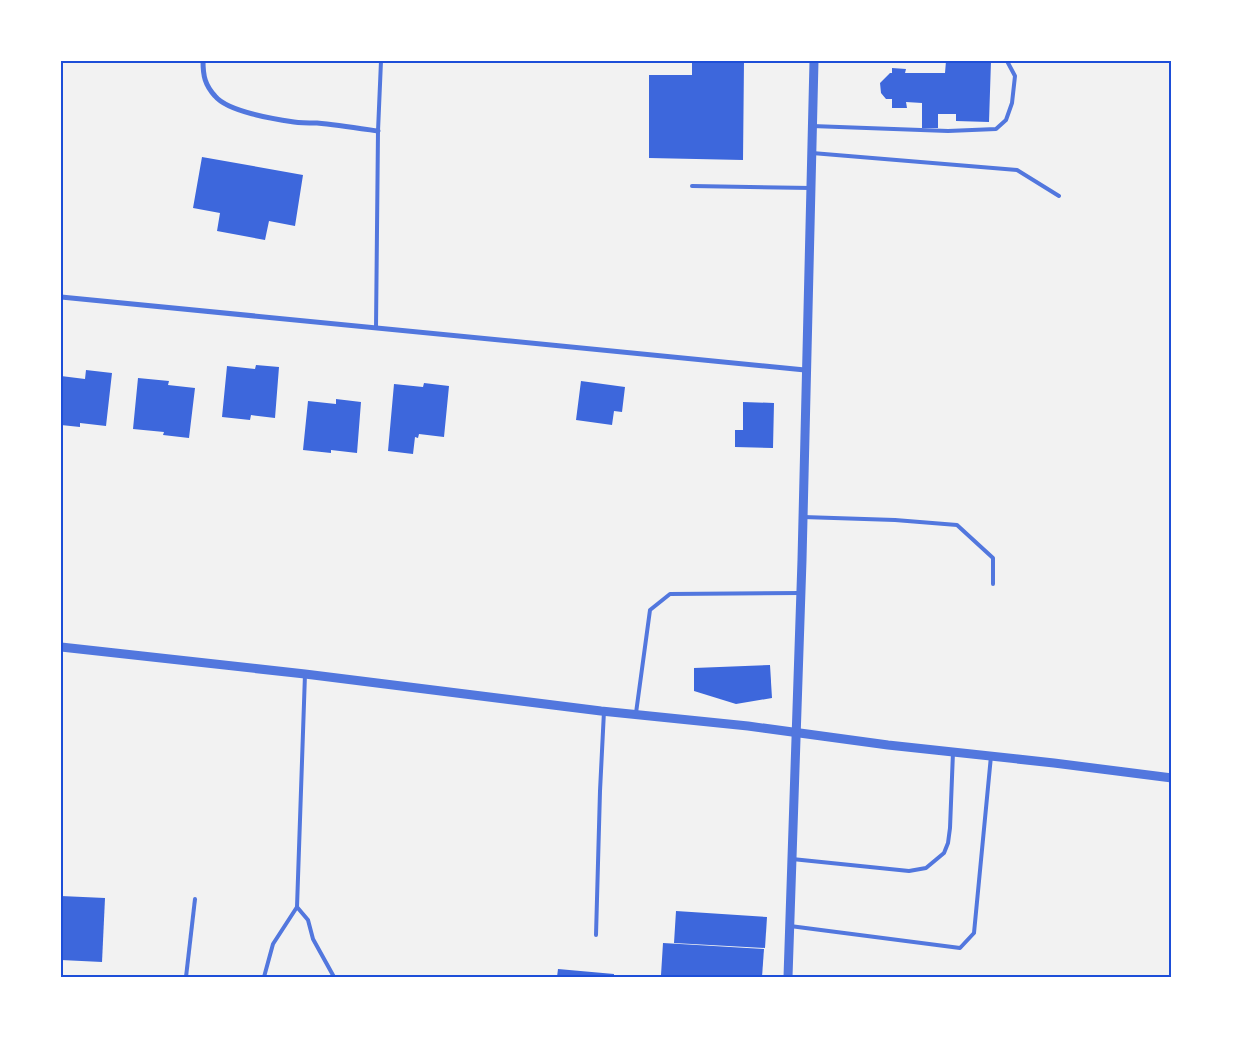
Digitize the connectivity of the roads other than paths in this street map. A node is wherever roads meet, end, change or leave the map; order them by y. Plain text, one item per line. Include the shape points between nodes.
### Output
1 (204, 61) edge
2 (381, 61) edge
3 (814, 61) edge
4 (1007, 61) edge
5 (812, 126) junction
6 (378, 131) junction
7 (812, 153) junction
8 (692, 186) dead end
9 (811, 188) junction
10 (1059, 196) dead end
11 (61, 297) edge
12 (376, 328) junction
13 (806, 370) junction
14 (803, 517) junction
15 (993, 584) dead end
16 (801, 593) junction
17 (61, 647) edge
18 (305, 674) junction
19 (604, 711) junction
20 (636, 715) junction
21 (796, 733) junction
22 (953, 752) junction
23 (991, 756) junction
24 (1172, 778) edge
25 (792, 859) junction
26 (195, 899) dead end
27 (297, 907) junction
28 (789, 926) junction
29 (596, 934) dead end
30 (186, 977) edge
31 (264, 977) edge
32 (334, 977) edge
33 (788, 977) edge

1 - 6 street via 205,81 216,97 238,110 294,122
2 - 6 lane
3 - 5 street
4 - 5 lane via 1015,76 1012,103 1006,120 996,129 948,131
5 - 7 street
6 - 12 lane
7 - 9 street
7 - 10 lane via 1017,170
8 - 9 lane
9 - 13 street
11 - 12 street
12 - 13 street
13 - 14 street
14 - 15 lane via 957,525 993,558
14 - 16 street
16 - 20 lane via 670,594 650,610
16 - 21 street
17 - 18 street
18 - 19 street
18 - 27 lane
19 - 20 street
19 - 29 lane
20 - 21 street
21 - 22 street
21 - 25 street
22 - 23 street
22 - 25 lane via 948,843 944,853 926,868 909,871
23 - 24 street
23 - 28 lane via 974,933 960,948
25 - 28 street
26 - 30 lane
27 - 31 lane via 273,944
27 - 32 lane via 308,920 313,939
28 - 33 street

